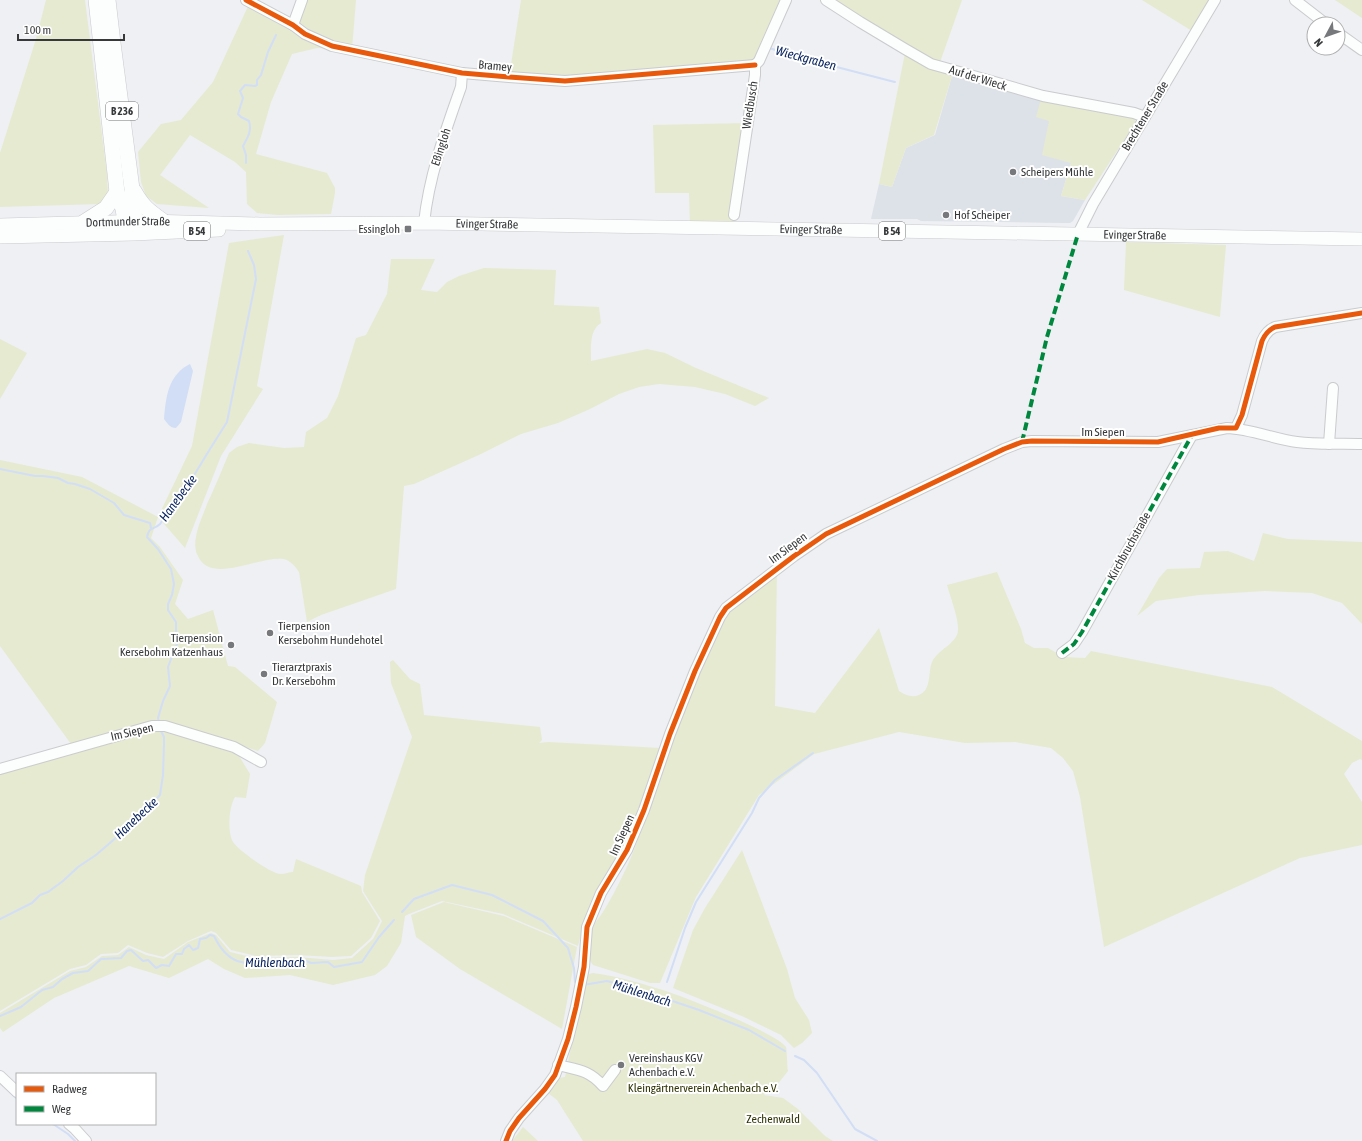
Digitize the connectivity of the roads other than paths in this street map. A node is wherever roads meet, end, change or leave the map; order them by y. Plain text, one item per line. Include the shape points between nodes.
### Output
1 (96, 0) edge
2 (108, 0) edge
3 (246, 0) edge
4 (302, 0) edge
5 (786, 0) edge
6 (826, 0) edge
7 (1215, 0) edge
8 (1295, 0) edge
9 (1316, 16) edge
10 (293, 25) junction
11 (1346, 39) edge
12 (1362, 50) edge
13 (755, 65) junction
14 (462, 73) junction
15 (1145, 117) junction
16 (132, 189) junction
17 (117, 192) junction
18 (734, 215) dead end
19 (164, 221) junction
20 (84, 222) junction
21 (424, 223) junction
22 (0, 224) edge
23 (260, 224) junction
24 (129, 228) junction
25 (1078, 234) junction
26 (0, 237) edge
27 (1362, 239) edge
28 (1362, 313) edge
29 (1333, 388) dead end
30 (1236, 428) junction
31 (1192, 435) junction
32 (1329, 444) junction
33 (1362, 444) edge
34 (1062, 653) dead end
35 (261, 762) dead end
36 (0, 769) edge
37 (558, 1065) junction
38 (615, 1070) dead end
39 (0, 1076) edge
40 (16, 1091) edge
41 (70, 1125) edge
42 (86, 1141) edge
43 (506, 1141) edge

1 - 17 highway, B 236
2 - 16 highway, B 236
3 - 10 street, Bramey
4 - 10 street
5 - 13 street, Wiedbusch
6 - 15 street, Auf der Wieck via 936,66 1023,92
7 - 15 street, Brechtener Straße
8 - 9 street
10 - 14 street, Bramey via 305,34 332,46
11 - 12 street
13 - 14 street, Bramey via 565,81
13 - 18 street, Wiedbusch
14 - 21 street, Eßingloh via 460,87 430,181
15 - 25 street, Brechtener Straße
16 - 19 highway via 147,210
16 - 24 highway, B 236
17 - 20 highway via 106,208
17 - 24 highway, B 236
19 - 23 main road, Dortmunder Straße / B 54
19 - 24 main road, Dortmunder Straße / B 54
20 - 22 main road, Dortmunder Straße / B 54
20 - 24 main road, Dortmunder Straße / B 54
21 - 23 main road, Evinger Straße / B 54
21 - 25 main road, Evinger Straße / B 54
23 - 24 main road, Dortmunder Straße / B 54 via 229,230
24 - 26 main road, Dortmunder Straße / B 54
25 - 27 main road, Evinger Straße / B 54
28 - 30 street via 1275,327 1270,330 1262,341
29 - 32 street
30 - 31 street, Im Siepen via 1220,428
30 - 32 street, Im Siepen via 1297,442
31 - 34 street, Kirchbruchstraße via 1082,632 1074,644
31 - 37 street, Im Siepen via 1158,442 1027,442 1004,449 826,534 726,608 720,616 685,697 627,850 601,893 587,927 584,967 568,1039
32 - 33 street, Im Siepen
35 - 36 street, Im Siepen via 234,747 165,726 152,726
37 - 38 street via 586,1072 603,1086
37 - 43 street, Im Siepen via 555,1075 519,1118
39 - 40 street
41 - 42 street

